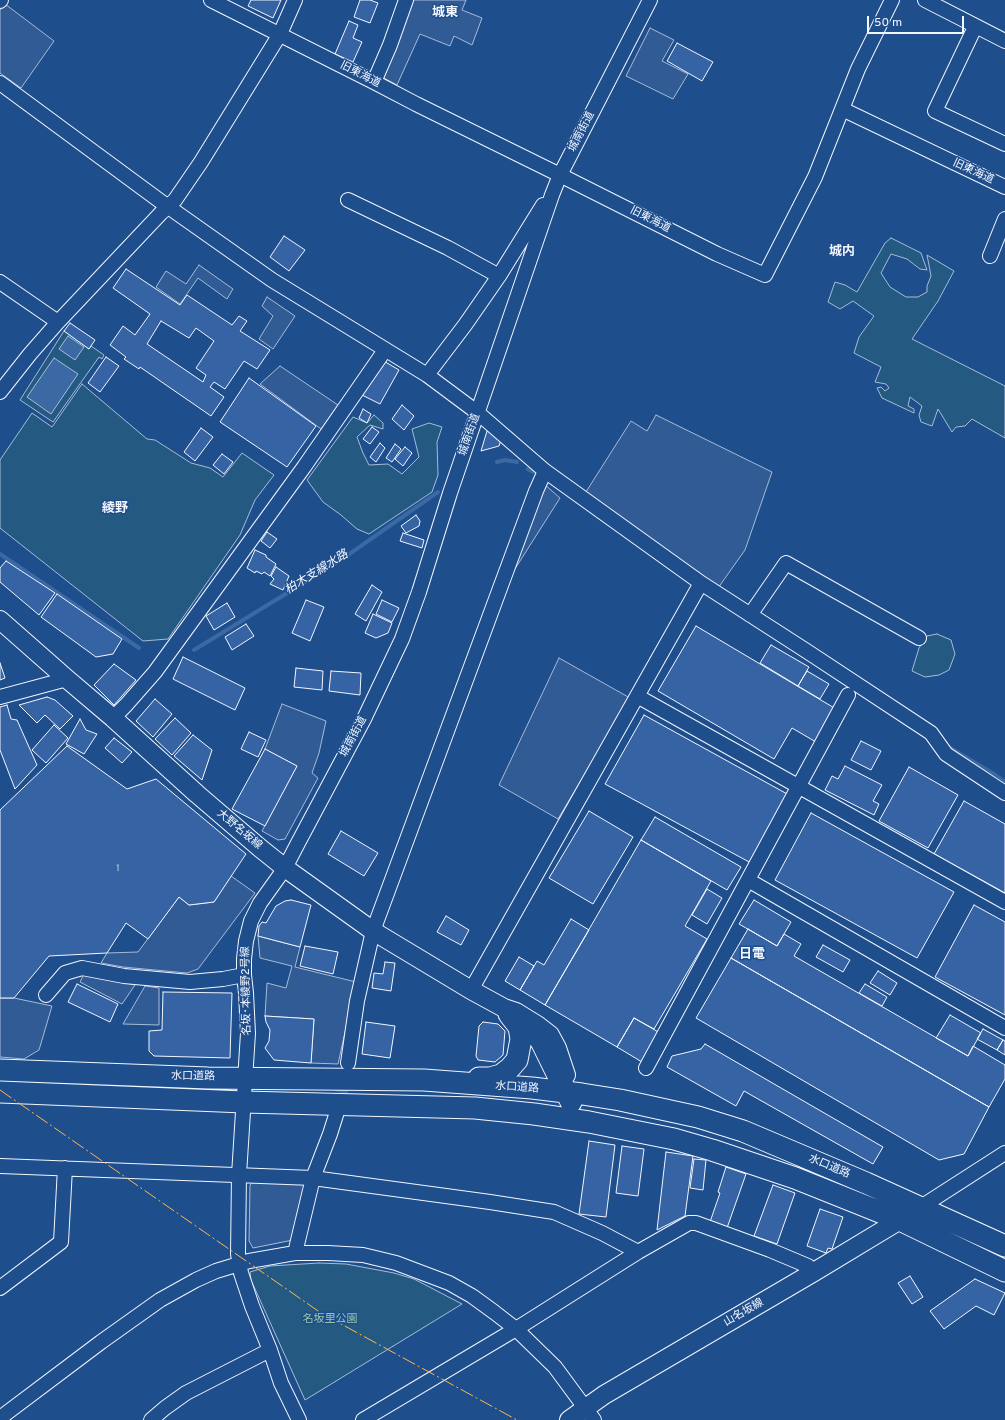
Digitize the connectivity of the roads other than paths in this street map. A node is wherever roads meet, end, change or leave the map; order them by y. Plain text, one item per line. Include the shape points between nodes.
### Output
1 (211, 0) edge
2 (295, 0) edge
3 (406, 0) edge
4 (650, 0) edge
5 (892, 0) edge
6 (931, 1) edge
7 (976, 27) junction
8 (280, 34) junction
9 (1005, 42) edge
10 (374, 82) junction
11 (0, 83) edge
12 (842, 110) junction
13 (1005, 144) edge
14 (560, 175) junction
15 (1005, 187) edge
16 (552, 195) junction
17 (348, 200) dead end
18 (168, 206) junction
19 (1005, 219) edge
20 (990, 256) dead end
21 (499, 276) junction
22 (0, 282) edge
23 (58, 322) junction
24 (385, 350) junction
25 (427, 375) junction
26 (1, 387) edge
27 (478, 413) junction
28 (546, 471) junction
29 (701, 583) junction
30 (750, 615) junction
31 (0, 620) edge
32 (919, 638) dead end
33 (67, 679) junction
34 (848, 695) dead end
35 (637, 696) junction
36 (0, 697) edge
37 (113, 718) junction
38 (799, 786) junction
39 (1005, 793) edge
40 (285, 868) junction
41 (748, 880) junction
42 (1005, 902) edge
43 (373, 931) junction
44 (244, 975) junction
45 (472, 990) junction
46 (46, 995) dead end
47 (508, 1013) junction
48 (1005, 1028) edge
49 (348, 1063) tunnel mouth
50 (646, 1068) dead end
51 (0, 1070) edge
52 (245, 1078) junction
53 (424, 1080) junction
54 (0, 1092) edge
55 (574, 1093) junction
56 (244, 1102) junction
57 (336, 1115) tunnel mouth
58 (722, 1153) junction
59 (1005, 1153) edge
60 (0, 1166) edge
61 (65, 1168) junction
62 (239, 1175) junction
63 (313, 1178) junction
64 (921, 1207) junction
65 (900, 1220) junction
66 (1005, 1246) edge
67 (638, 1252) junction
68 (295, 1253) junction
69 (239, 1264) junction
70 (1005, 1271) edge
71 (814, 1272) junction
72 (0, 1288) edge
73 (516, 1329) junction
74 (270, 1350) junction
75 (590, 1414) edge
76 (0, 1418) edge
77 (151, 1420) edge
78 (299, 1420) edge
79 (363, 1420) edge
80 (570, 1420) edge

1 - 8 street, 旧東海道
2 - 8 street
3 - 10 street
4 - 14 street, 城南街道
5 - 12 street
6 - 7 street
7 - 9 street
7 - 13 street via 935,111
8 - 10 street, 旧東海道
8 - 18 street via 201,162
10 - 14 street, 旧東海道
11 - 18 street
12 - 14 street, 旧東海道 via 815,177 766,276
12 - 15 street, 旧東海道
14 - 16 street, 城南街道
16 - 21 street via 539,210
16 - 27 street, 城南街道
17 - 21 street via 448,248
18 - 23 street
18 - 24 street via 284,288
19 - 20 street
21 - 25 street
22 - 23 street
23 - 26 street
24 - 25 street
24 - 37 street via 156,672
25 - 27 street
27 - 28 street
27 - 40 street, 城南街道 via 402,639 364,719
28 - 29 street
28 - 43 street via 533,498
29 - 30 street
29 - 35 street
30 - 32 street via 786,564
30 - 39 street via 931,733 946,754
31 - 33 main road, 大野名坂線
33 - 36 street
33 - 37 main road, 大野名坂線
34 - 38 street
35 - 38 street
35 - 45 street
37 - 40 main road, 大野名坂線 via 197,794
38 - 41 street
38 - 42 street
40 - 43 main road, 大野名坂線
40 - 44 street, 名坂･本綾野2号線 via 260,903 251,921 246,940
41 - 48 street
41 - 50 street
43 - 45 main road, 大野名坂線
43 - 49 street via 357,1001
44 - 46 street via 190,982 124,976 82,968 65,973
44 - 52 street, 名坂･本綾野2号線 via 248,1033
45 - 47 main road, 大野名坂線
47 - 53 highway via 519,1027 522,1039 518,1060 510,1068 501,1075 490,1078
47 - 55 highway via 534,1030
51 - 52 highway, 水口道路
52 - 53 highway, 水口道路
52 - 56 street, 名坂･本綾野2号線
53 - 55 highway, 水口道路
54 - 56 highway, 水口道路
55 - 58 highway via 575,1108 582,1114 688,1136 716,1146
55 - 64 highway, 水口道路 via 698,1117 743,1131
56 - 58 highway, 水口道路 via 459,1108 534,1114 632,1130
56 - 62 street, 名坂･本綾野2号線
57 - 63 street
58 - 65 highway, 水口道路 via 795,1178
59 - 64 street
60 - 61 street
61 - 62 street
61 - 72 street via 61,1242
62 - 63 street
62 - 69 street, 名坂･本綾野2号線
63 - 67 street via 554,1212
63 - 68 street
64 - 65 main road, 山名坂線
64 - 66 highway, 水口道路
65 - 70 highway, 水口道路
65 - 71 main road, 山名坂線
67 - 71 street via 684,1225 696,1223 802,1263
67 - 73 street
68 - 69 street
68 - 73 street via 362,1255 396,1263 449,1283
69 - 74 street, 名坂･本綾野2号線 via 252,1306
69 - 76 street via 216,1271 160,1300
71 - 75 main road, 山名坂線 via 604,1395
73 - 75 street via 555,1366
73 - 79 street
74 - 77 street via 186,1393
74 - 78 street, 名坂･本綾野2号線 via 281,1383
75 - 80 main road, 山名坂線

